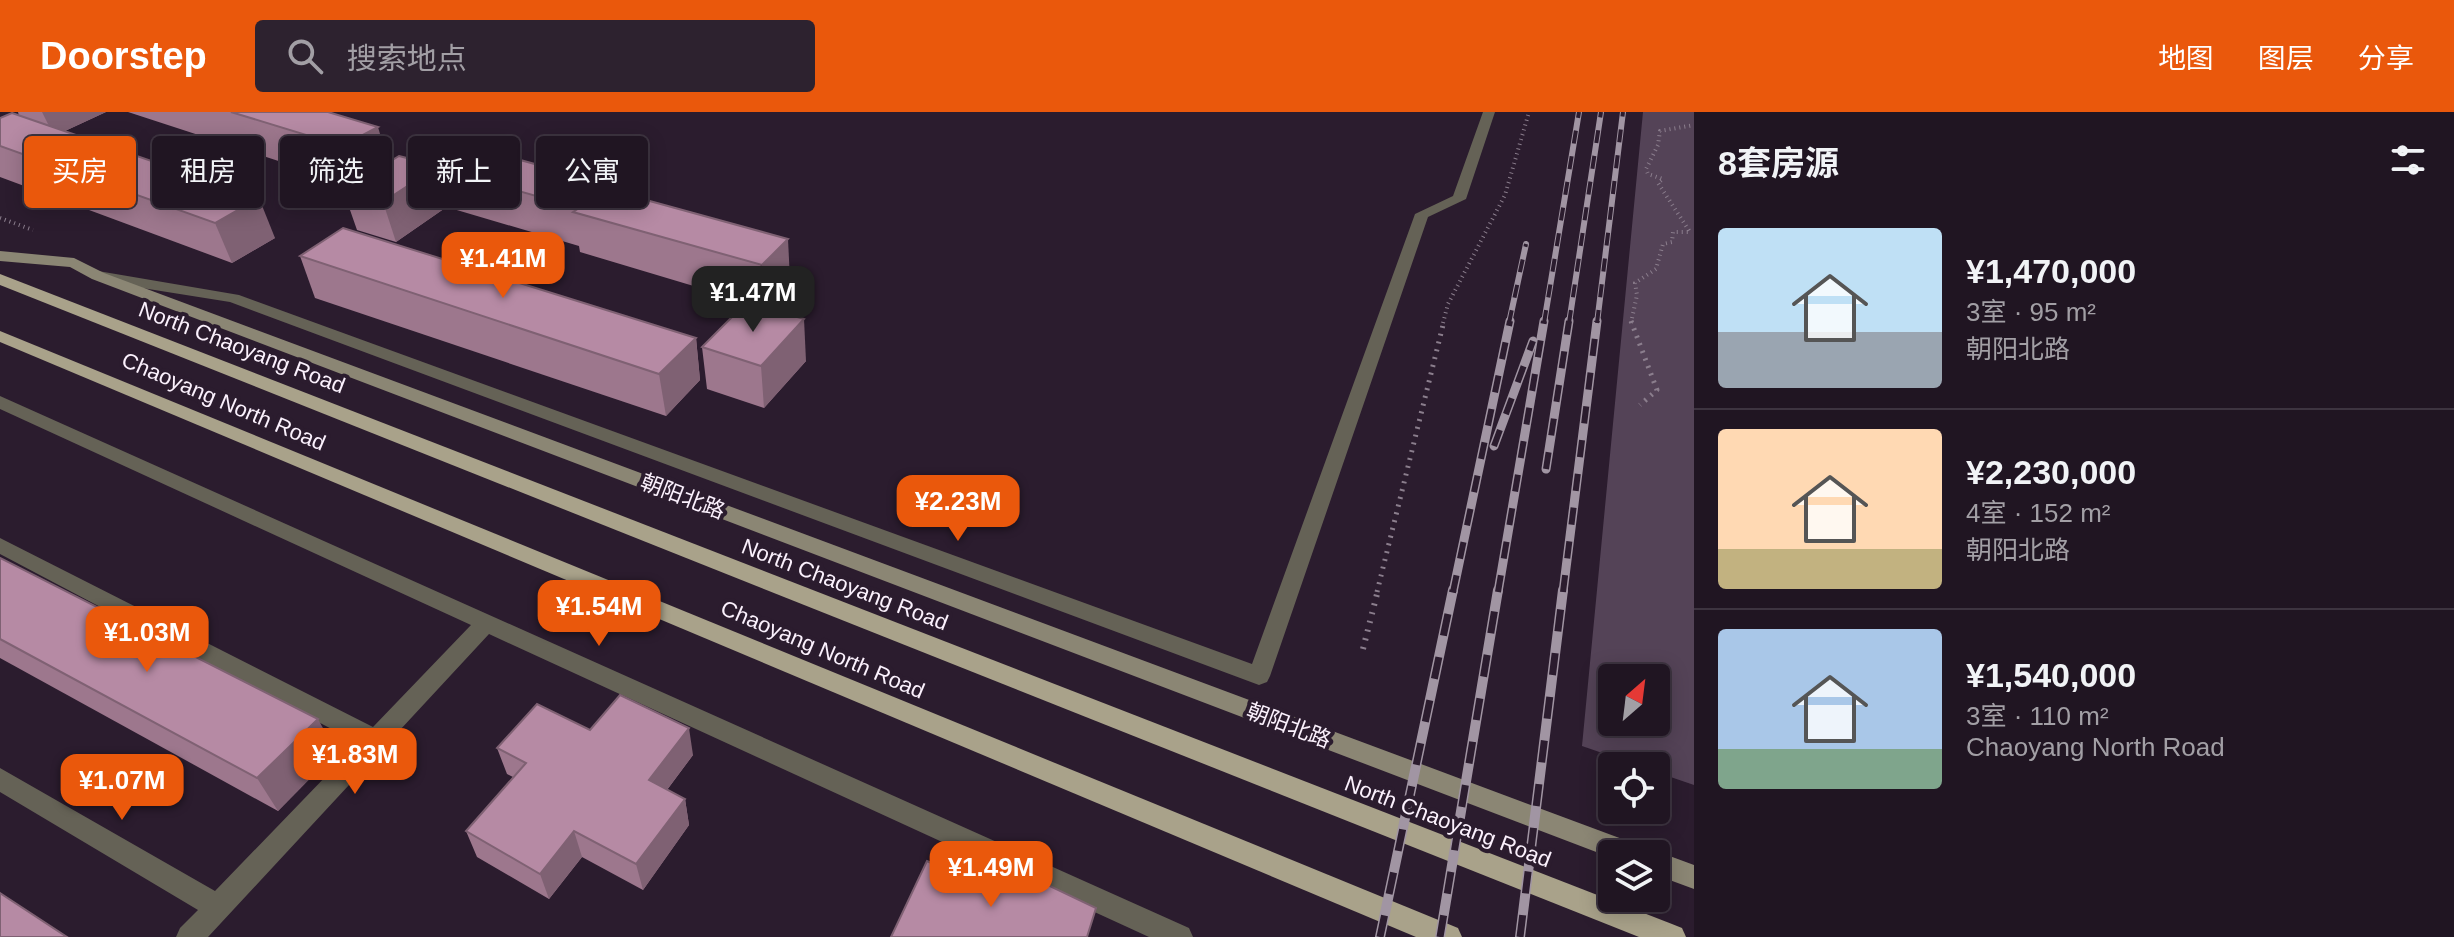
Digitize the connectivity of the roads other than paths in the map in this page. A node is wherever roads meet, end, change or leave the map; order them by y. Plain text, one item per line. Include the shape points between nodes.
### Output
1 (1489, 112) edge
2 (0, 256) edge
3 (98, 276) junction
4 (0, 279) edge
5 (0, 336) edge
6 (0, 402) edge
7 (0, 545) edge
8 (486, 623) junction
9 (375, 740) junction
10 (0, 779) edge
11 (1598, 841) edge
12 (1670, 868) edge
13 (1694, 877) edge
14 (218, 907) junction
15 (190, 937) edge
16 (1179, 937) edge
17 (1448, 937) edge
18 (1672, 937) edge

1 - 3 street via 1459,199 1422,214 1259,676 233,298
2 - 3 street, 朝阳北路 via 74,263
3 - 11 street, 朝阳北路
4 - 18 main road, North Chaoyang Road
5 - 17 main road, Chaoyang North Road
6 - 8 street
7 - 9 street
8 - 9 street
8 - 16 street
9 - 14 street
10 - 14 street
12 - 13 street
14 - 15 street

